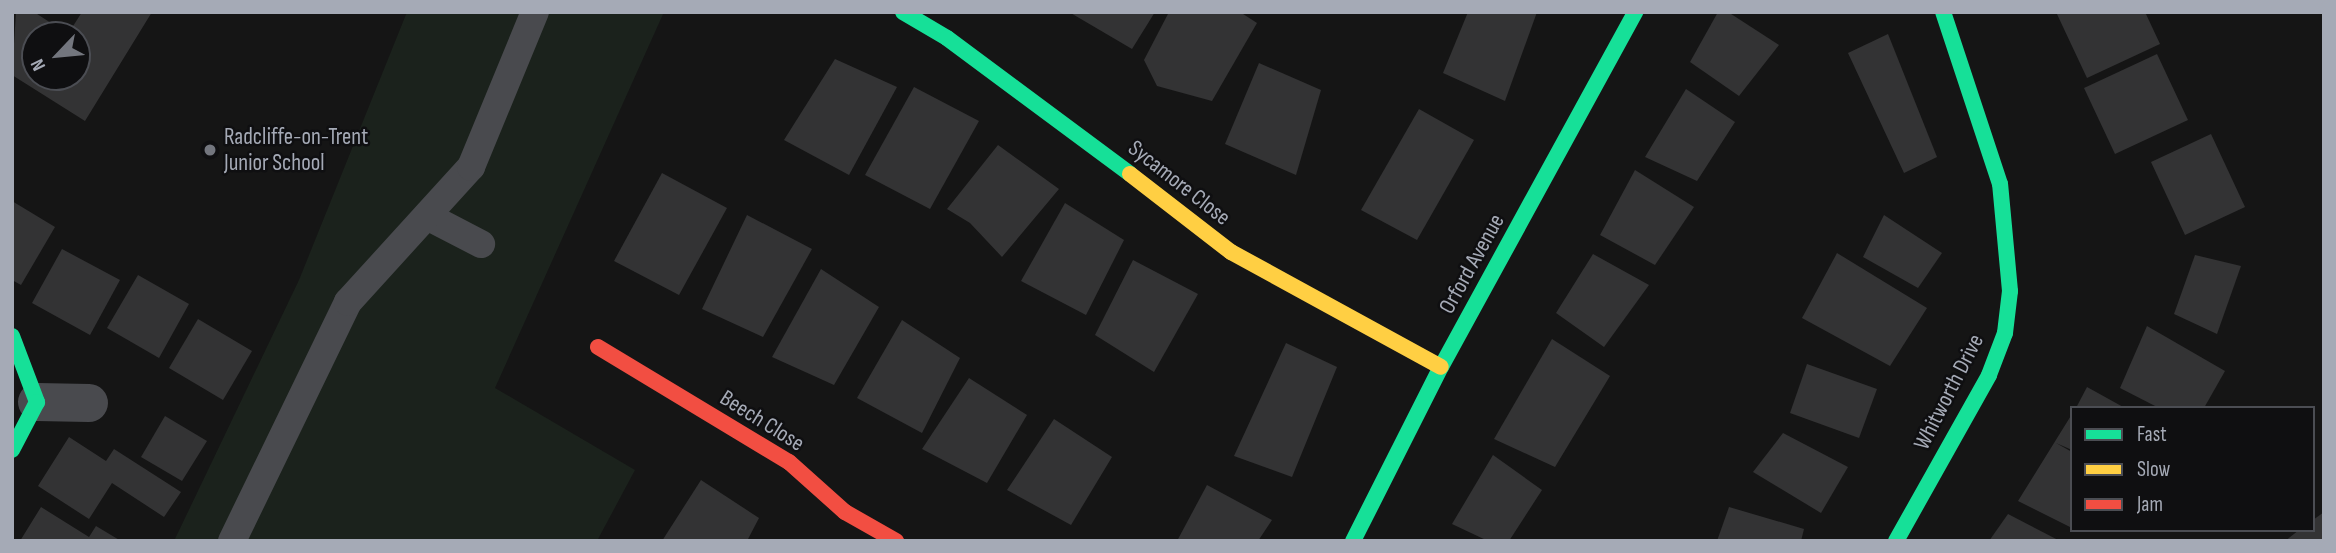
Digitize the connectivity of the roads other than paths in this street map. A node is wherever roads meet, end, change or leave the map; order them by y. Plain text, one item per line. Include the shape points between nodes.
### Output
1 (534, 12) edge
2 (903, 12) edge
3 (1635, 12) edge
4 (1943, 12) edge
5 (427, 216) junction
6 (481, 244) dead end
7 (12, 336) edge
8 (598, 347) dead end
9 (1441, 367) junction
10 (37, 402) junction
11 (89, 403) dead end
12 (12, 450) edge
13 (232, 541) edge
14 (896, 541) edge
15 (1353, 541) edge
16 (1896, 541) edge

1 - 5 lane via 471,167
2 - 9 street, Sycamore Close via 947,37 1053,114 1231,252
3 - 9 street, Orford Avenue
4 - 16 street, Whitworth Drive via 2000,184 2010,243 2010,291 2005,332 1989,375
5 - 6 lane
5 - 13 lane via 348,302
7 - 10 street
8 - 14 street, Beech Close via 789,462 845,512
9 - 15 street, Orford Avenue
10 - 11 street
10 - 12 street

